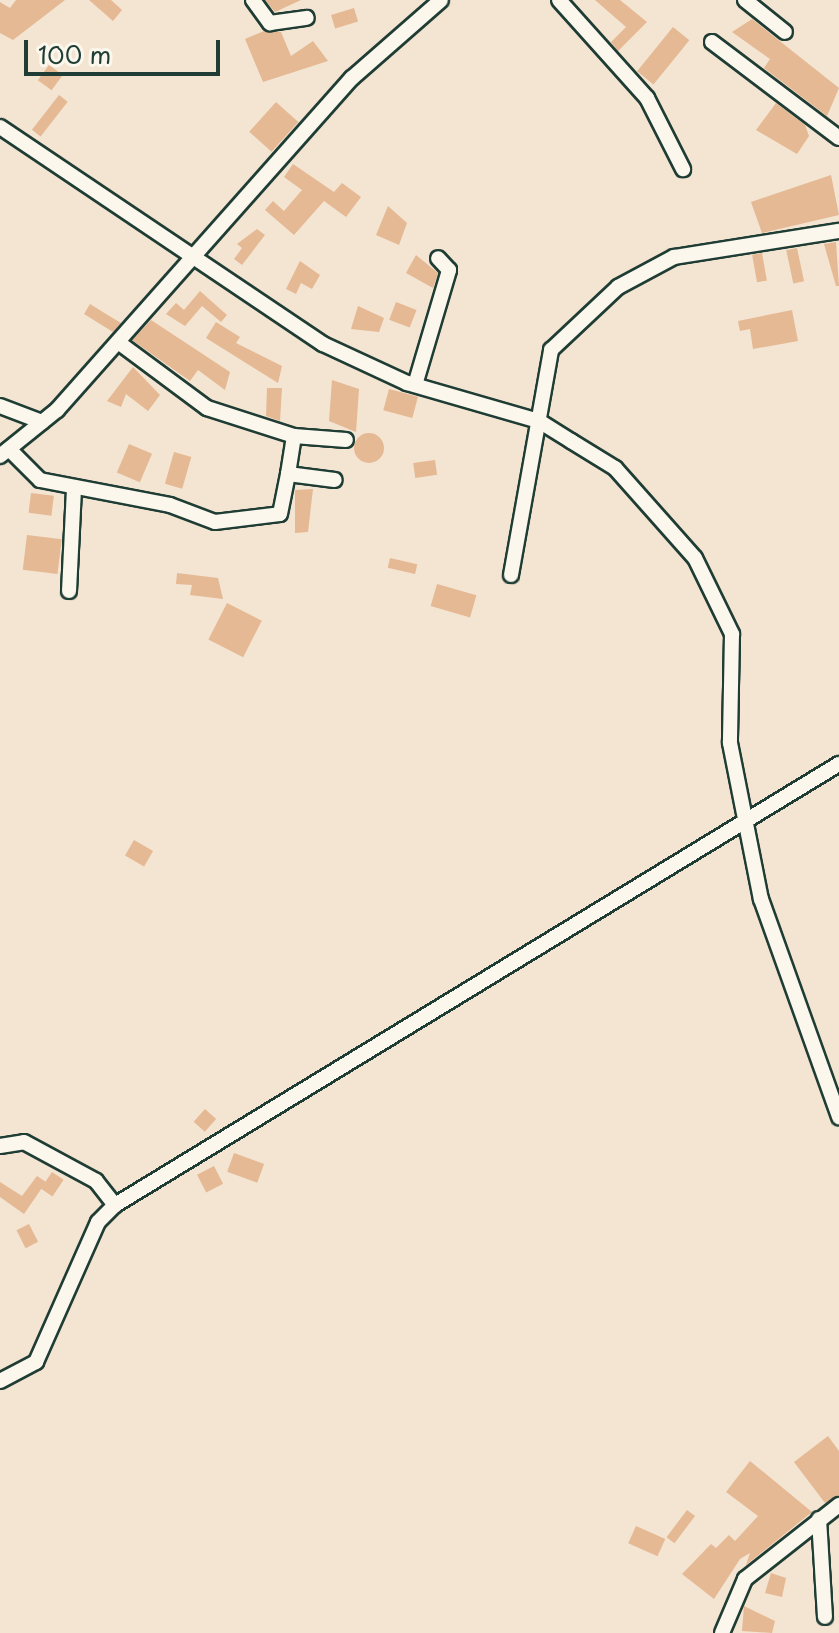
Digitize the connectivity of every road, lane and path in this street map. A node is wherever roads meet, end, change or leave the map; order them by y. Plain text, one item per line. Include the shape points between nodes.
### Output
1 (253, 0) edge
2 (441, 0) edge
3 (559, 0) edge
4 (745, 0) edge
5 (307, 18) dead end
6 (785, 32) dead end
7 (712, 42) dead end
8 (0, 127) edge
9 (839, 138) edge
10 (683, 169) dead end
11 (839, 231) edge
12 (194, 257) junction
13 (438, 258) dead end
14 (118, 342) junction
15 (415, 385) junction
16 (0, 406) edge
17 (539, 421) junction
18 (42, 422) junction
19 (294, 436) junction
20 (346, 440) dead end
21 (4, 453) edge
22 (288, 474) junction
23 (335, 480) dead end
24 (74, 487) junction
25 (511, 575) dead end
26 (69, 591) dead end
27 (839, 764) edge
28 (743, 828) junction
29 (839, 1117) edge
30 (0, 1146) edge
31 (115, 1205) junction
32 (0, 1381) edge
33 (839, 1505) edge
34 (819, 1519) junction
35 (825, 1617) dead end
36 (722, 1633) edge

1 - 5 street via 270,23
2 - 12 street via 352,78
3 - 10 street via 647,98
4 - 6 street
7 - 9 street
8 - 12 street
11 - 17 street via 708,247 618,287 551,350
12 - 14 street
12 - 15 street via 323,344
13 - 15 street via 449,270
14 - 18 street
14 - 19 street via 207,408
15 - 17 street
16 - 18 street
17 - 25 street
17 - 28 street via 615,468 695,558 719,600 732,634 730,743
18 - 21 street
19 - 20 street
19 - 22 street
21 - 24 street via 40,480
22 - 23 street
22 - 24 street via 280,514 239,524
24 - 26 street
27 - 28 street
28 - 29 street
28 - 31 street
30 - 31 street via 24,1142 96,1181
31 - 32 street via 98,1222 36,1362
33 - 34 street
34 - 35 street
34 - 36 street via 739,1586

